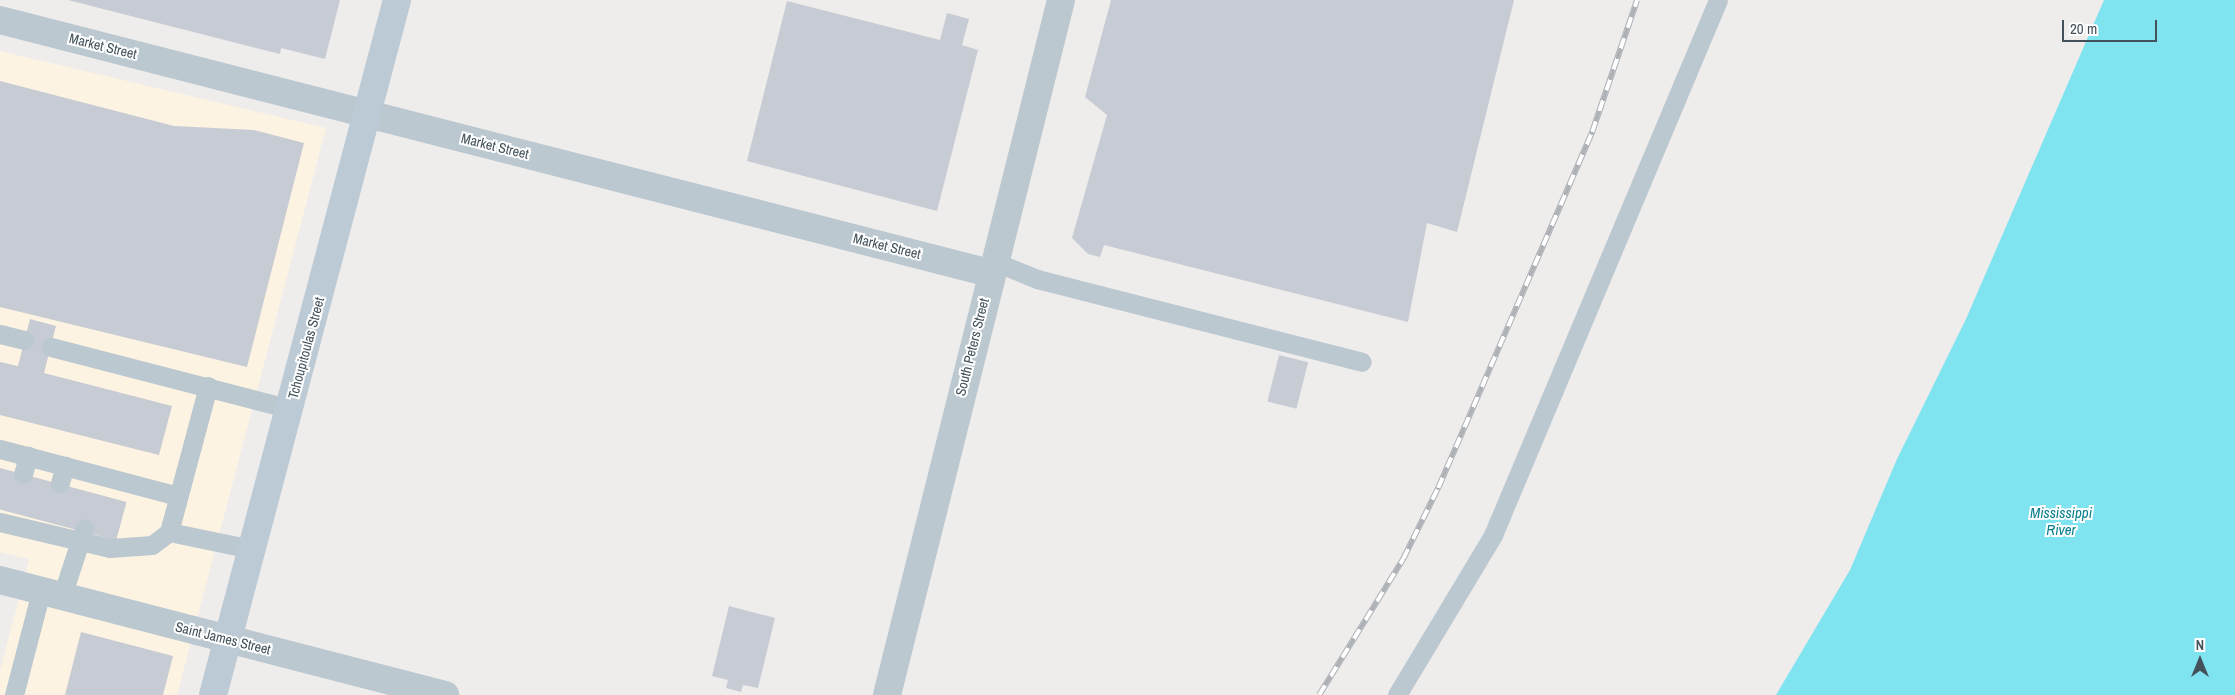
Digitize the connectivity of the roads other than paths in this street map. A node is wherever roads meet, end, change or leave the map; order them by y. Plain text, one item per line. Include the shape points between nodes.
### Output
1 (398, 0) edge
2 (1061, 0) edge
3 (1718, 0) edge
4 (0, 20) edge
5 (369, 114) junction
6 (992, 267) junction
7 (0, 334) edge
8 (24, 340) dead end
9 (51, 347) dead end
10 (1362, 362) dead end
11 (208, 386) junction
12 (290, 409) junction
13 (0, 449) edge
14 (178, 496) junction
15 (8, 519) edge
16 (168, 532) junction
17 (82, 535) junction
18 (252, 549) junction
19 (0, 580) edge
20 (52, 594) junction
21 (228, 639) junction
22 (14, 695) edge
23 (213, 695) edge
24 (445, 695) edge
25 (886, 695) edge
26 (1397, 695) edge

1 - 5 street, Tchoupitoulas Street
2 - 6 street, South Peters Street
3 - 26 lane via 1493,535
4 - 5 street, Market Street
5 - 6 street, Market Street
5 - 12 street, Tchoupitoulas Street
6 - 10 lane
6 - 25 street, South Peters Street
7 - 8 lane
9 - 11 lane
11 - 12 lane
11 - 14 lane
12 - 18 street, Tchoupitoulas Street
13 - 14 lane via 26,465 62,475
14 - 16 lane
15 - 17 lane
16 - 17 lane via 152,545 110,548
16 - 18 lane
17 - 20 lane
18 - 21 street, Tchoupitoulas Street
19 - 20 street, Saint James Street
20 - 21 street, Saint James Street
20 - 22 lane
21 - 23 street, Tchoupitoulas Street
21 - 24 street, Saint James Street

